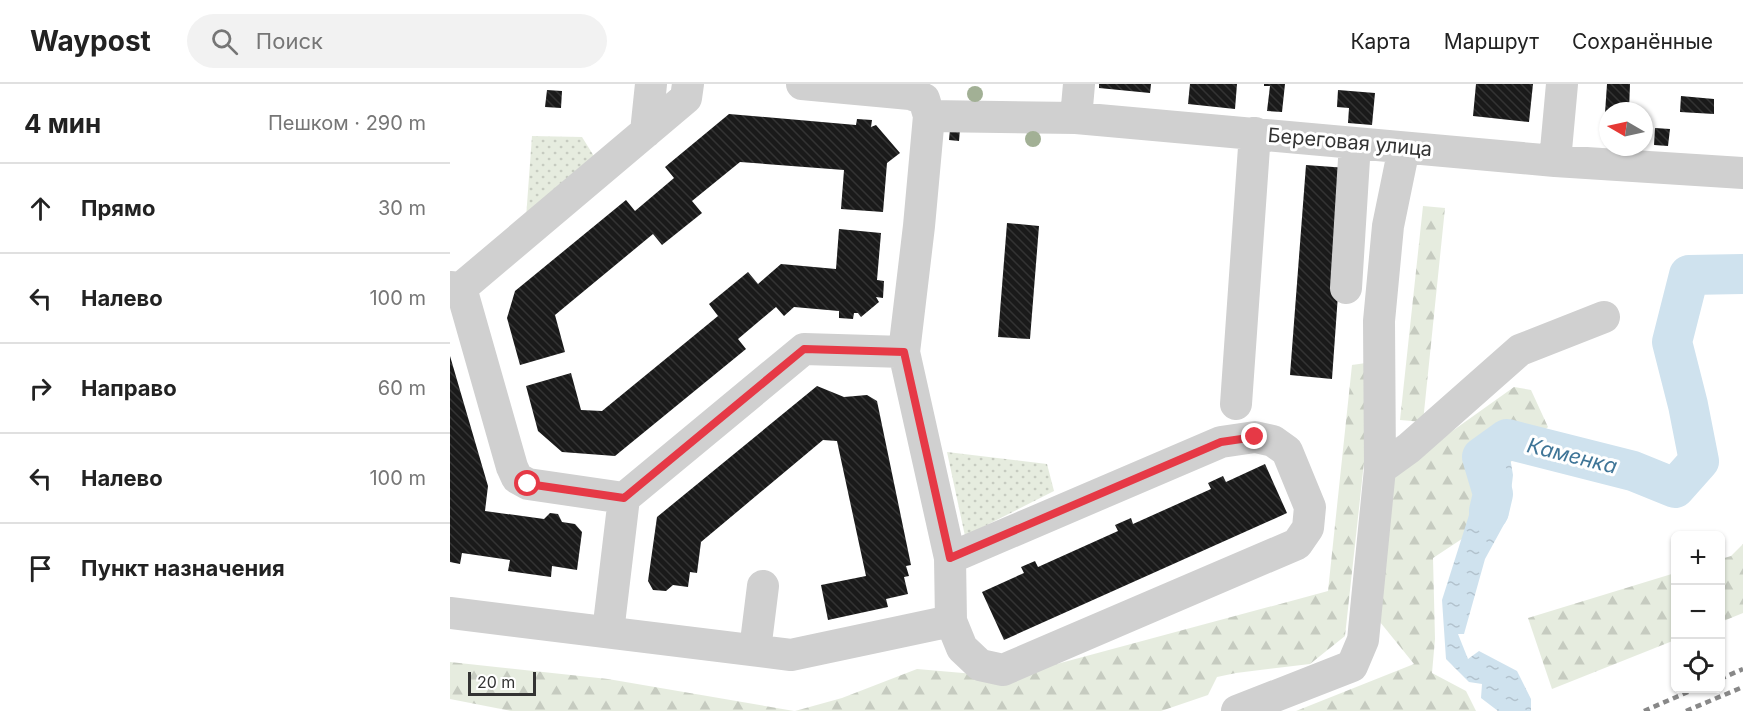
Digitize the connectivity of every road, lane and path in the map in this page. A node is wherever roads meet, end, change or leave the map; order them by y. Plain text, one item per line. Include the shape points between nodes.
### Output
1 (651, 84) edge
2 (688, 84) edge
3 (802, 84) edge
4 (1079, 84) edge
5 (1562, 84) edge
6 (933, 104) edge
7 (1076, 118) junction
8 (646, 132) junction
9 (1255, 133) junction
10 (1355, 143) junction
11 (1404, 148) junction
12 (1555, 161) junction
13 (1743, 173) edge
14 (455, 287) edge
15 (1346, 288) dead end
16 (1604, 317) dead end
17 (904, 352) junction
18 (1236, 404) dead end
19 (1380, 469) junction
20 (624, 498) junction
21 (950, 558) junction
22 (763, 586) dead end
23 (450, 613) edge
24 (951, 621) junction
25 (608, 632) junction
26 (755, 650) junction
27 (1237, 711) edge

1 - 8 street
2 - 8 street via 686,98
3 - 6 street, Береговая улица via 910,94
4 - 7 street
5 - 12 street
6 - 7 street, Береговая улица
6 - 17 street
7 - 9 street, Береговая улица
8 - 14 street
9 - 10 street, Береговая улица
9 - 18 street
10 - 11 street, Береговая улица
10 - 15 street
11 - 12 street, Береговая улица
11 - 19 street via 1388,226 1379,321
12 - 13 street, Береговая улица
14 - 20 street via 517,478 528,484
16 - 19 street via 1520,350
17 - 20 street via 804,349
17 - 21 street
19 - 27 street via 1363,640 1352,666
20 - 25 street
21 - 24 street
21 - 24 street via 1221,442 1255,437 1273,441 1287,451 1310,507 1308,528 1297,544 1003,670 980,665 962,648
22 - 26 street
23 - 25 street
24 - 26 street via 791,655
25 - 26 street

